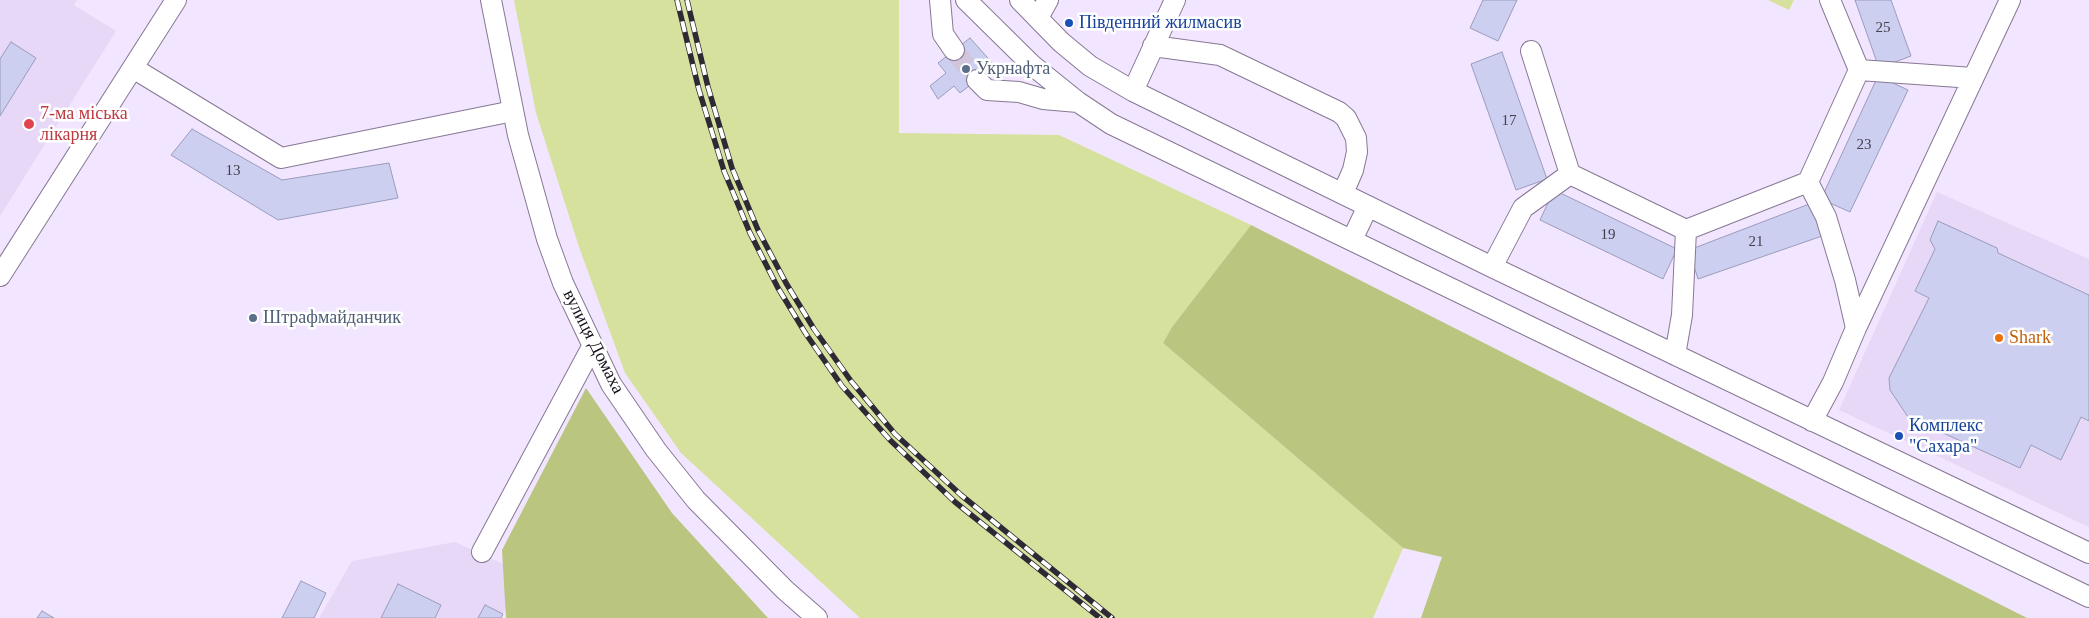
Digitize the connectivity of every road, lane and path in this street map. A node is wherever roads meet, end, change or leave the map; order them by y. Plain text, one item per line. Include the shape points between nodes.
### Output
1 (176, 0) edge
2 (491, 0) edge
3 (940, 0) edge
4 (966, 0) edge
5 (1020, 0) edge
6 (1048, 0) edge
7 (1175, 0) edge
8 (1830, 0) edge
9 (2010, 0) edge
10 (1038, 18) junction
11 (1153, 46) junction
12 (954, 50) tunnel mouth
13 (1532, 51) dead end
14 (133, 68) junction
15 (1859, 70) junction
16 (1973, 78) junction
17 (977, 80) tunnel mouth
18 (1133, 91) junction
19 (1078, 102) junction
20 (512, 111) junction
21 (1570, 174) junction
22 (1808, 182) junction
23 (1343, 192) junction
24 (1368, 206) junction
25 (1686, 230) junction
26 (1352, 240) junction
27 (1492, 267) junction
28 (0, 276) edge
29 (1856, 328) junction
30 (592, 346) junction
31 (1675, 355) junction
32 (1812, 421) junction
33 (482, 552) dead end
34 (2089, 553) edge
35 (2089, 597) edge
36 (817, 618) edge

1 - 14 street
2 - 20 street, вулиця Домаха
3 - 12 street via 943,34
4 - 19 street via 1032,65
5 - 10 street
6 - 10 street
7 - 11 street
8 - 15 street
9 - 16 street
10 - 18 street via 1090,66
11 - 18 street
11 - 23 street via 1220,55 1339,112 1346,118 1356,138 1357,152
13 - 21 street
14 - 20 street via 281,158
14 - 28 street
15 - 16 street
15 - 22 street
16 - 29 street
17 - 19 street via 988,90
18 - 23 street
19 - 26 street via 1111,124
20 - 30 street, вулиця Домаха via 546,240
21 - 25 street
21 - 27 street via 1524,208
22 - 25 street
22 - 29 street via 1826,217
23 - 24 street
24 - 26 street
24 - 27 street
25 - 31 street via 1682,315
26 - 35 street
27 - 31 street
29 - 32 street
30 - 33 street
30 - 36 street, вулиця Домаха via 616,391 656,450 696,500
31 - 32 street
32 - 34 street

